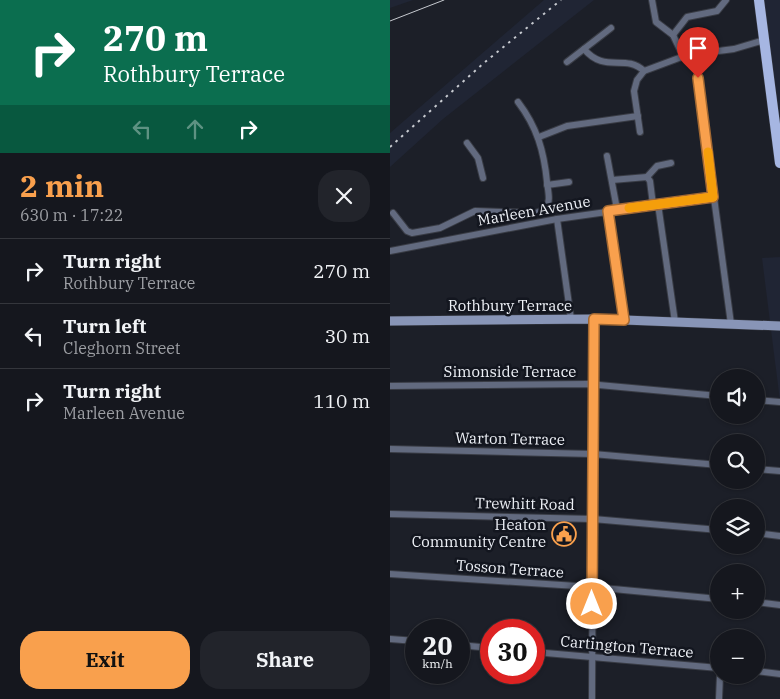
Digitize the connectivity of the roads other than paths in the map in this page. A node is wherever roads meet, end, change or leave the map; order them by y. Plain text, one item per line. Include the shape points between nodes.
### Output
1 (652, 0) edge
2 (726, 0) edge
3 (759, 0) edge
4 (611, 28) dead end
5 (673, 35) junction
6 (764, 40) junction
7 (584, 49) junction
8 (682, 56) junction
9 (567, 62) dead end
10 (644, 71) junction
11 (697, 72) dead end
12 (518, 102) dead end
13 (638, 116) junction
14 (640, 132) dead end
15 (539, 137) junction
16 (467, 143) dead end
17 (607, 156) dead end
18 (671, 163) dead end
19 (780, 164) edge
20 (647, 177) junction
21 (483, 178) dead end
22 (612, 180) junction
23 (569, 182) dead end
24 (547, 185) junction
25 (713, 197) junction
26 (616, 204) dead end
27 (656, 205) junction
28 (608, 211) junction
29 (393, 213) dead end
30 (557, 219) junction
31 (390, 251) edge
32 (571, 319) junction
33 (594, 319) junction
34 (624, 320) junction
35 (390, 321) edge
36 (675, 322) junction
37 (732, 324) junction
38 (780, 326) edge
39 (593, 385) junction
40 (390, 386) edge
41 (710, 395) edge
42 (765, 401) edge
43 (780, 402) edge
44 (390, 449) edge
45 (593, 454) junction
46 (710, 464) edge
47 (765, 470) edge
48 (780, 471) edge
49 (390, 514) edge
50 (593, 519) junction
51 (710, 529) edge
52 (765, 535) edge
53 (780, 536) edge
54 (390, 574) edge
55 (592, 587) junction
56 (710, 598) edge
57 (765, 603) edge
58 (780, 605) edge
59 (390, 639) edge
60 (405, 641) edge
61 (545, 653) edge
62 (592, 657) junction
63 (710, 667) edge
64 (765, 672) edge
65 (780, 674) edge
66 (720, 684) edge
67 (592, 699) edge
68 (719, 699) edge

1 - 5 street via 656,22
2 - 5 street via 717,11 687,17
3 - 6 main road
4 - 7 street
5 - 8 street
6 - 8 street via 734,49
6 - 19 main road
7 - 9 street
7 - 10 street via 599,62 634,64
8 - 10 street
10 - 13 street via 634,91
11 - 25 street
12 - 15 street
13 - 14 street
13 - 15 street via 568,126
15 - 24 street
16 - 21 street via 478,158
17 - 22 street
18 - 20 street via 656,166
20 - 22 street
20 - 27 street
22 - 26 street
23 - 24 street
24 - 29 street via 548,205 539,212 475,211 440,228 425,228 412,233
25 - 27 street, Marleen Avenue
25 - 37 street
27 - 28 street, Marleen Avenue
27 - 36 street
28 - 30 street, Marleen Avenue
28 - 34 street
30 - 31 street, Marleen Avenue
30 - 32 street
32 - 33 street, Rothbury Terrace
32 - 35 street, Rothbury Terrace
33 - 34 street, Rothbury Terrace
33 - 39 street
34 - 36 street, Rothbury Terrace
36 - 37 street, Rothbury Terrace
37 - 38 street, Rothbury Terrace
39 - 40 street, Simonside Terrace
39 - 41 street, Simonside Terrace
39 - 45 street
42 - 43 street
44 - 45 street, Warton Terrace
45 - 46 street, Warton Terrace
45 - 50 street
47 - 48 street
49 - 50 street, Trewhitt Road
50 - 51 street, Trewhitt Road
50 - 55 street
52 - 53 street
54 - 55 street, Tosson Terrace
55 - 56 street, Tosson Terrace
55 - 62 street
57 - 58 street
59 - 60 street
61 - 62 street, Cartington Terrace
62 - 63 street, Cartington Terrace
62 - 67 street
64 - 65 street
66 - 68 street

